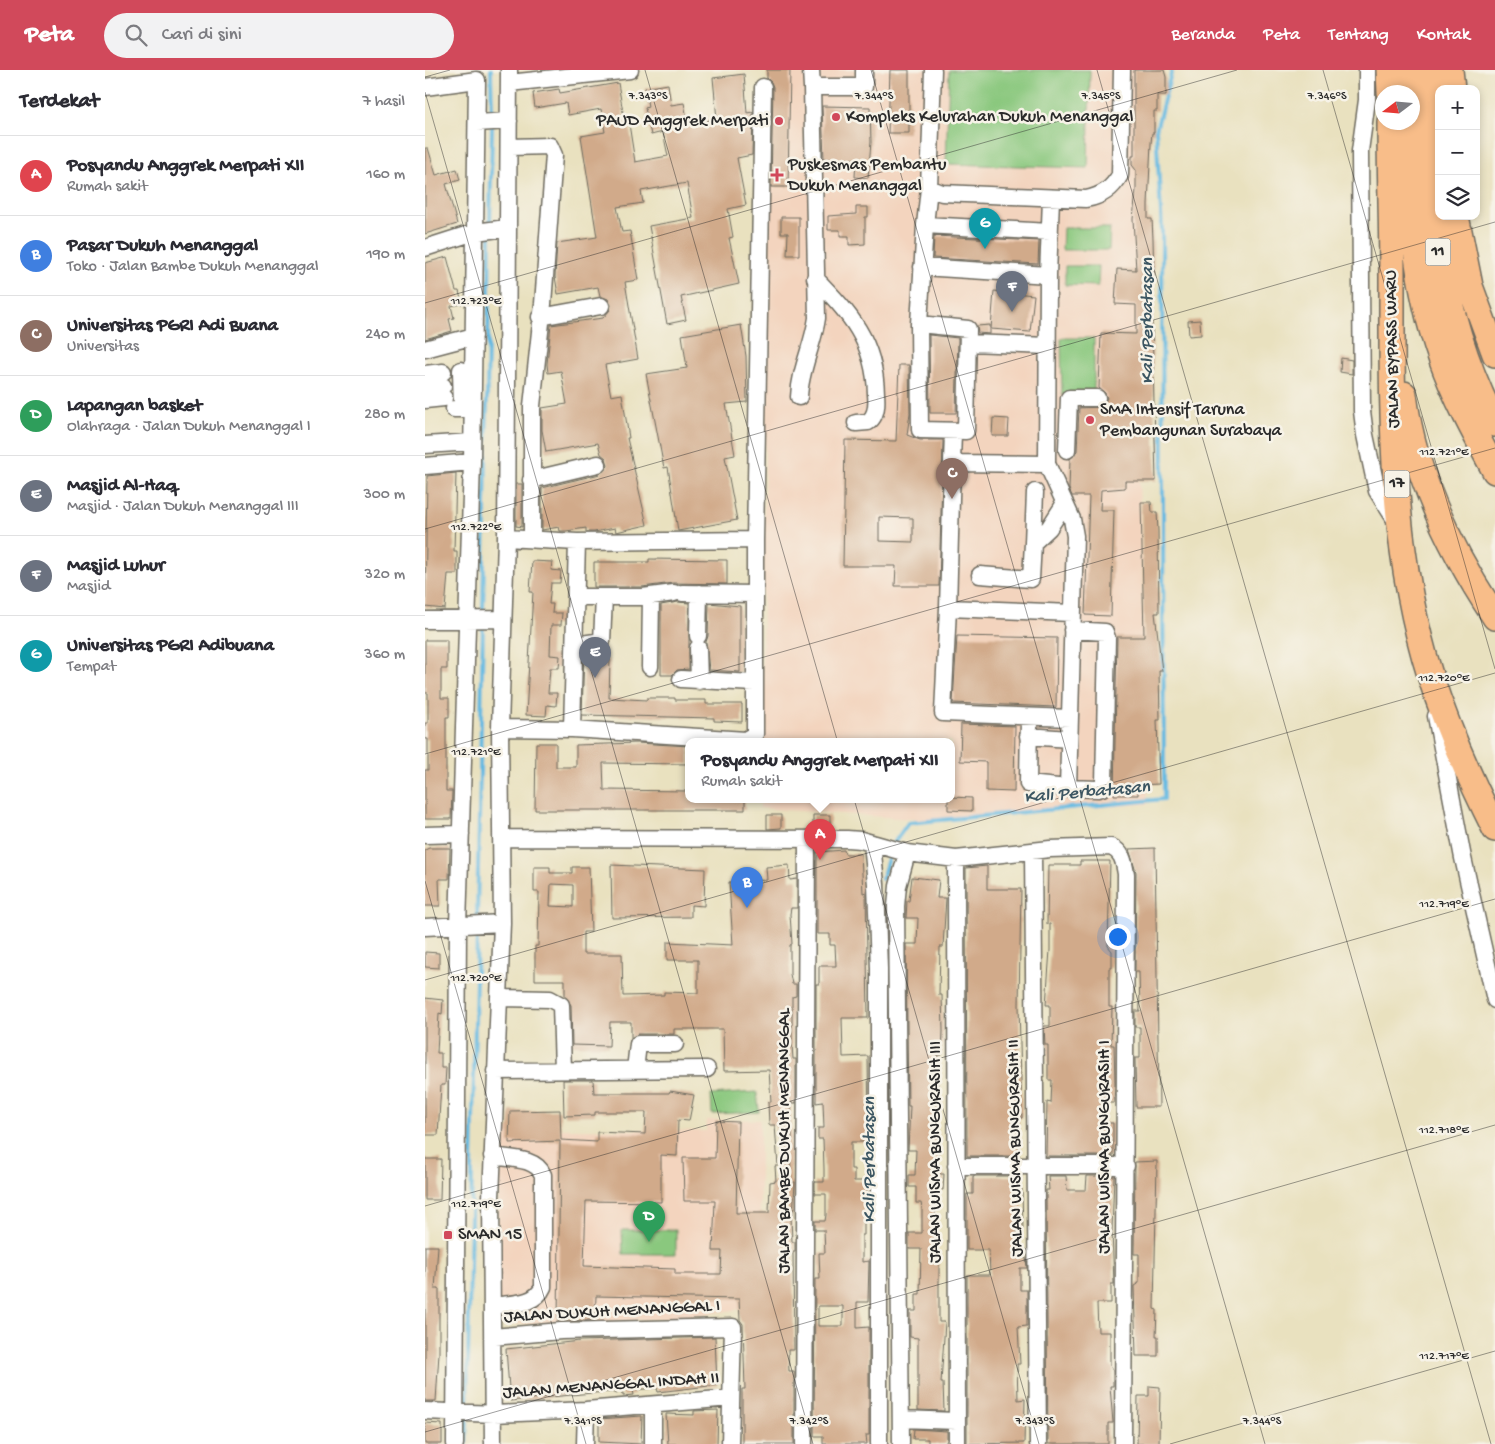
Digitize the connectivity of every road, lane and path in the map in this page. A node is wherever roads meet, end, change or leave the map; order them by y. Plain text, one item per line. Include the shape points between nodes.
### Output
1 (630, 70) edge
2 (811, 70) edge
3 (864, 70) edge
4 (933, 70) edge
5 (1122, 70) edge
6 (1367, 70) edge
7 (1389, 70) edge
8 (1409, 70) edge
9 (1431, 70) edge
10 (1450, 70) edge
11 (1459, 70) edge
12 (509, 76) edge
13 (1389, 85) edge
14 (1409, 85) edge
15 (1452, 85) edge
16 (1458, 85) edge
17 (425, 87) edge
18 (763, 87) dead end
19 (812, 87) junction
20 (508, 122) junction
21 (481, 123) junction
22 (1390, 130) edge
23 (1409, 130) edge
24 (509, 147) junction
25 (929, 188) junction
26 (1051, 198) junction
27 (1457, 220) edge
28 (925, 225) junction
29 (506, 229) junction
30 (477, 232) junction
31 (1050, 232) junction
32 (425, 248) edge
33 (1463, 255) junction
34 (922, 267) junction
35 (1047, 275) junction
36 (815, 278) junction
37 (1392, 279) junction
38 (601, 306) dead end
39 (540, 317) junction
40 (919, 324) junction
41 (474, 336) junction
42 (968, 344) junction
43 (1048, 346) junction
44 (425, 349) edge
45 (1495, 354) edge
46 (425, 374) edge
47 (1495, 384) edge
48 (425, 387) edge
49 (454, 387) junction
50 (799, 397) dead end
51 (1097, 398) dead end
52 (425, 400) edge
53 (425, 410) edge
54 (1049, 420) junction
55 (1068, 421) junction
56 (856, 423) dead end
57 (1495, 424) edge
58 (953, 432) junction
59 (472, 442) junction
60 (425, 445) edge
61 (1067, 450) dead end
62 (472, 462) junction
63 (952, 463) junction
64 (599, 464) dead end
65 (1047, 464) junction
66 (425, 466) edge
67 (1495, 471) edge
68 (531, 480) junction
69 (1035, 492) dead end
70 (1065, 503) junction
71 (1401, 530) junction
72 (506, 538) junction
73 (532, 539) junction
74 (755, 540) junction
75 (577, 542) junction
76 (1033, 543) junction
77 (980, 575) dead end
78 (699, 593) junction
79 (754, 594) junction
80 (651, 596) junction
81 (575, 597) junction
82 (604, 597) junction
83 (948, 608) junction
84 (1072, 613) junction
85 (1495, 617) edge
86 (472, 618) junction
87 (498, 619) junction
88 (425, 620) edge
89 (1071, 630) junction
90 (575, 645) junction
91 (650, 668) dead end
92 (1430, 675) junction
93 (681, 679) dead end
94 (699, 681) junction
95 (754, 683) junction
96 (1029, 717) junction
97 (1070, 718) junction
98 (500, 728) junction
99 (572, 729) junction
100 (1029, 736) junction
101 (714, 738) edge
102 (749, 738) edge
103 (1069, 739) junction
104 (1068, 788) junction
105 (1495, 829) edge
106 (461, 834) junction
107 (425, 835) edge
108 (502, 838) junction
109 (807, 839) junction
110 (873, 843) junction
111 (1033, 851) junction
112 (903, 852) junction
113 (956, 859) junction
114 (500, 923) junction
115 (462, 926) junction
116 (425, 927) edge
117 (500, 998) junction
118 (1495, 1000) edge
119 (675, 1044) dead end
120 (707, 1069) dead end
121 (563, 1070) junction
122 (635, 1070) junction
123 (495, 1071) junction
124 (492, 1156) junction
125 (1037, 1165) junction
126 (956, 1166) junction
127 (1126, 1166) junction
128 (493, 1306) junction
129 (492, 1337) junction
130 (731, 1398) junction
131 (653, 1405) junction
132 (586, 1410) junction
133 (425, 1411) edge
134 (458, 1411) junction
135 (491, 1413) junction
136 (901, 1419) junction
137 (957, 1421) junction
138 (455, 1444) edge
139 (493, 1444) edge
140 (585, 1444) edge
141 (653, 1444) edge
142 (730, 1444) edge
143 (804, 1444) edge
144 (879, 1444) edge
145 (901, 1444) edge
146 (957, 1444) edge
147 (1038, 1444) edge
148 (1123, 1444) edge

1 - 12 street
2 - 19 street
3 - 19 street via 864,88
4 - 25 street
5 - 26 street via 1121,158 1115,184 1098,197
6 - 71 street via 1367,100 1360,151 1362,411 1377,491
7 - 13 highway
8 - 14 highway
9 - 57 highway, 11 via 1432,185 1437,246 1461,342
10 - 15 highway
11 - 16 highway
12 - 20 street
17 - 21 street via 477,80
18 - 74 street
19 - 36 street
20 - 21 street
20 - 24 street
21 - 30 street
22 - 37 highway, JALAN BYPASS WARU / 17
23 - 67 highway, 11 via 1414,234 1431,319 1441,357 1457,397
24 - 29 street
24 - 39 street via 553,148
25 - 26 street via 942,193
25 - 28 street
26 - 31 street
27 - 33 highway
28 - 31 street
28 - 34 street
29 - 30 street
29 - 72 street
30 - 32 street
30 - 41 street
31 - 35 street
33 - 45 highway via 1480,316
33 - 47 highway via 1476,330
34 - 35 street
34 - 40 street
35 - 43 street
36 - 50 street via 815,336 799,380
36 - 56 street via 857,325 872,359 876,379 875,412 868,422
37 - 71 highway, JALAN BYPASS WARU / 17 via 1393,416
37 - 85 highway via 1405,401 1418,455 1451,542
38 - 39 street
39 - 68 street via 532,406
40 - 42 street via 966,328
40 - 58 street via 919,430
41 - 44 street
41 - 49 street
42 - 43 street
42 - 58 street via 967,429
43 - 54 street
46 - 49 street
48 - 49 street
49 - 52 street
49 - 53 street
49 - 59 street
51 - 55 street via 1069,398
54 - 55 street
54 - 65 street
55 - 61 street
58 - 63 street
59 - 60 street
59 - 62 street
62 - 66 street
62 - 86 street
63 - 65 street
63 - 83 street
64 - 68 street
65 - 70 street
68 - 73 street
69 - 76 street
70 - 76 street via 1049,528
70 - 84 street via 1075,536
71 - 92 highway, JALAN BYPASS WARU / 17 via 1410,588
72 - 73 street
72 - 87 street
73 - 75 street
74 - 75 street
74 - 79 street
75 - 81 street
76 - 77 street via 1031,579
78 - 79 street
78 - 80 street
78 - 94 street
79 - 95 street
80 - 82 street
80 - 91 street
81 - 82 street
81 - 90 street
82 - 90 street via 602,641
83 - 84 street
83 - 96 street via 943,713
84 - 89 street
86 - 87 street
86 - 88 street
86 - 106 street
87 - 98 street
89 - 97 street
89 - 104 street via 1105,632 1107,638 1104,784 1102,788
90 - 99 street
92 - 105 highway, JALAN BYPASS WARU / 17 via 1459,752
92 - 118 street via 1443,755
93 - 94 street
94 - 95 street
95 - 102 street via 756,727 755,734
96 - 97 street
96 - 100 street
97 - 103 street
98 - 99 street
98 - 108 street
99 - 101 street
100 - 103 street
100 - 104 street via 1028,784
103 - 104 street
106 - 107 street
106 - 115 street
108 - 109 street
108 - 114 street
109 - 110 street
109 - 143 street, JALAN BAMBE DUKUH MENANGGAL
110 - 112 street
110 - 144 street via 879,989
111 - 113 street
111 - 125 street, JALAN WISMA BUNGURASIH II
111 - 127 street, JALAN WISMA BUNGURASIH I via 1111,848 1123,859 1126,874
112 - 113 street
112 - 136 street via 896,906
113 - 126 street, JALAN WISMA BUNGURASIH III
114 - 115 street
114 - 117 street
115 - 116 street
115 - 134 street
117 - 121 street via 550,998 561,1004
117 - 123 street
119 - 122 street via 638,1044
120 - 122 street
121 - 122 street
121 - 123 street
123 - 124 street
124 - 128 street
124 - 128 street via 533,1162 543,1175 543,1287 540,1295 533,1300
125 - 126 street
125 - 127 street
125 - 147 street, JALAN WISMA BUNGURASIH II
126 - 137 street, JALAN WISMA BUNGURASIH III
127 - 148 street, JALAN WISMA BUNGURASIH I
128 - 129 street
129 - 130 street, JALAN DUKUH MENANGGAL I via 561,1331 733,1327
129 - 135 street
130 - 131 street, JALAN MENANGGAL INDAH II
130 - 142 street
131 - 132 street, JALAN MENANGGAL INDAH II
131 - 141 street
132 - 135 street, JALAN MENANGGAL INDAH II
132 - 140 street
133 - 134 street, JALAN MENANGGAL INDAH II
134 - 135 street, JALAN MENANGGAL INDAH II
134 - 138 street
135 - 139 street
136 - 137 street
136 - 145 street
137 - 146 street, JALAN WISMA BUNGURASIH III

